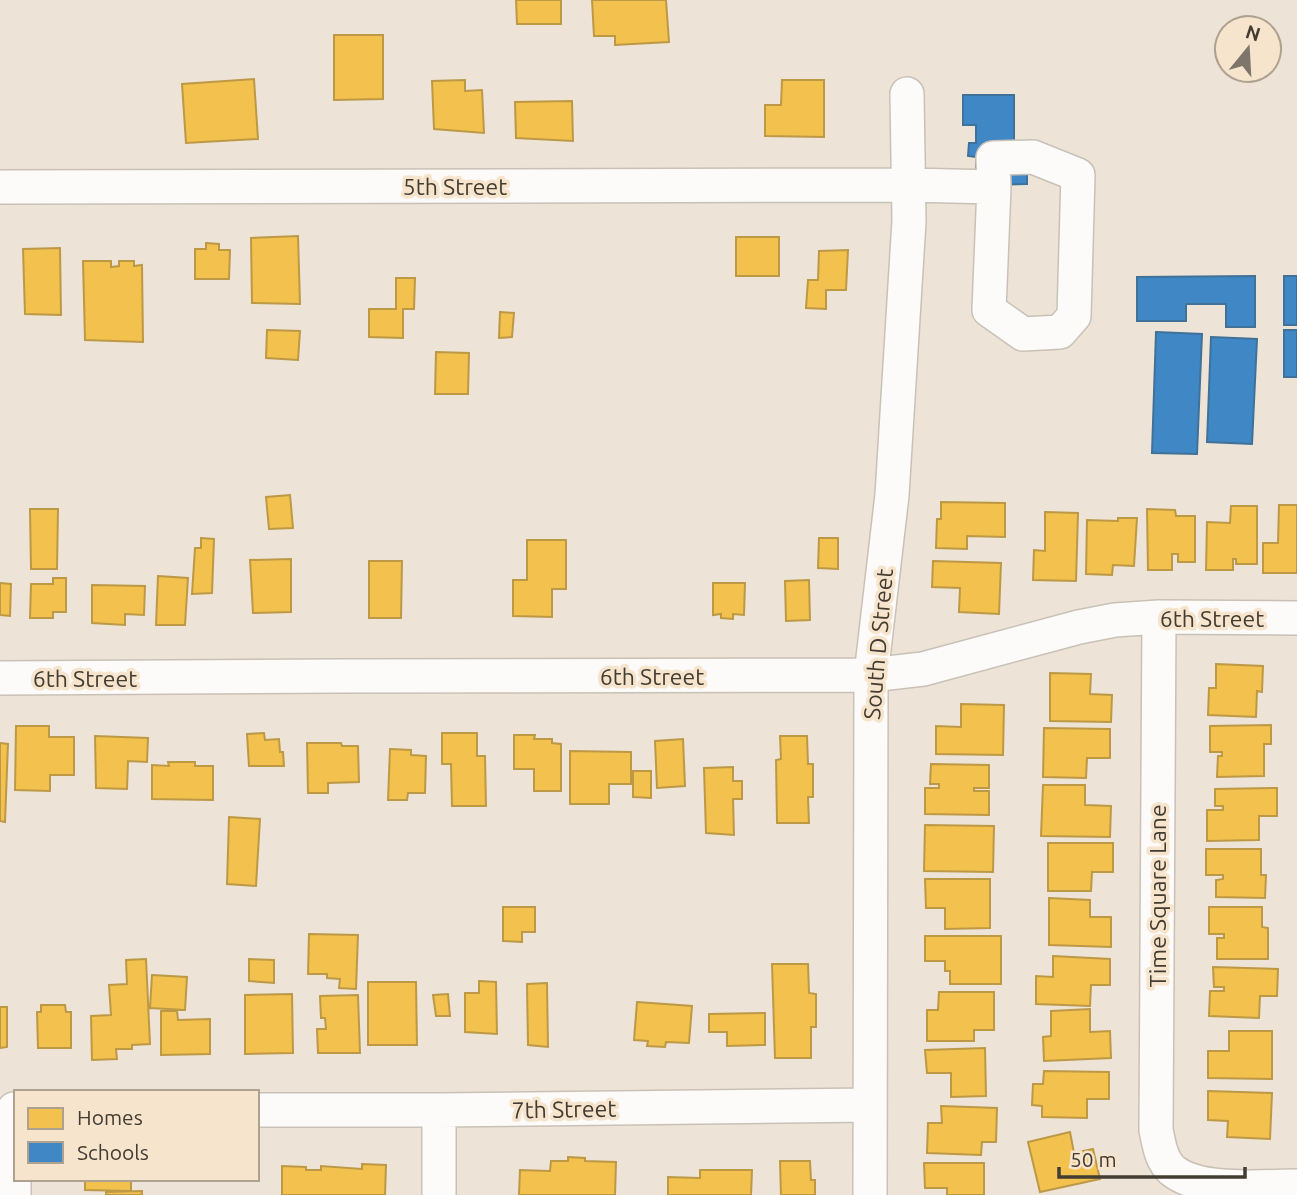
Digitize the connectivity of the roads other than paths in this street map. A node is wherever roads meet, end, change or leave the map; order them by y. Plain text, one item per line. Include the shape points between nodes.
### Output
1 (907, 94) dead end
2 (909, 185) junction
3 (0, 187) edge
4 (994, 187) junction
5 (1158, 617) junction
6 (1297, 618) edge
7 (871, 676) junction
8 (0, 678) edge
9 (870, 1105) junction
10 (10, 1110) edge
11 (259, 1110) edge
12 (439, 1110) junction
13 (1297, 1186) edge
14 (14, 1195) edge
15 (439, 1195) edge
16 (870, 1195) edge

1 - 2 street, South D Street
2 - 3 street, 5th Street
2 - 4 street, 5th Street
2 - 7 street, South D Street via 892,495
4 - 4 street via 989,310 1023,334 1060,332 1074,317 1078,175 1033,157 993,158
5 - 6 street, 6th Street
5 - 7 street, 6th Street via 1079,627 923,669
5 - 13 street, Time Square Lane via 1156,1130 1160,1153 1172,1170 1195,1182
7 - 8 street, 6th Street
7 - 9 street, South D Street
9 - 12 street, 7th Street
9 - 16 street, South D Street
10 - 14 street
11 - 12 street, 7th Street
12 - 15 street

